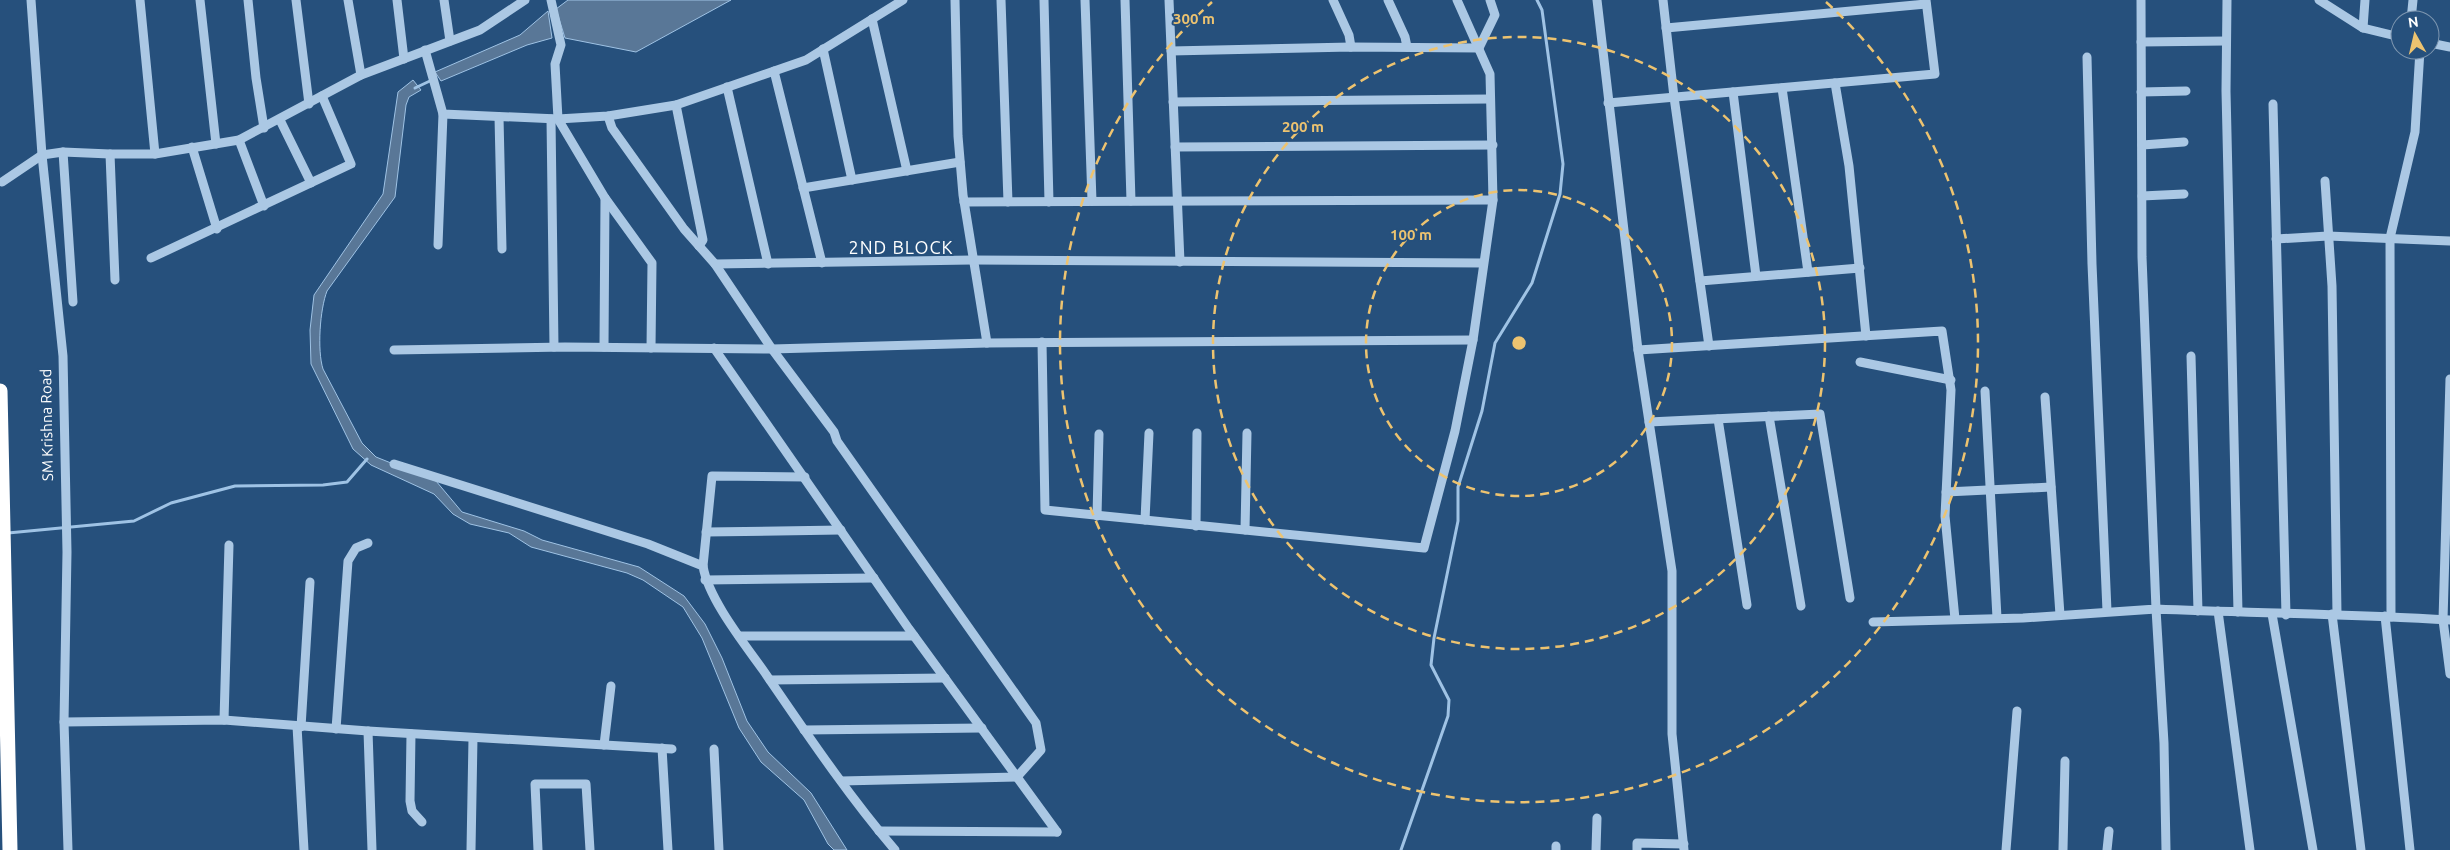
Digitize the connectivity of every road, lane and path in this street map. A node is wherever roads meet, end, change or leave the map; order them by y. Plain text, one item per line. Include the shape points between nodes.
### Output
1 (31, 0) edge
2 (140, 0) edge
3 (200, 0) edge
4 (248, 0) edge
5 (296, 0) edge
6 (348, 0) edge
7 (397, 0) edge
8 (444, 0) edge
9 (524, 0) edge
10 (903, 0) edge
11 (955, 0) edge
12 (1001, 0) edge
13 (1044, 0) edge
14 (1086, 0) edge
15 (1125, 0) edge
16 (1168, 0) edge
17 (1333, 0) edge
18 (1388, 0) edge
19 (1457, 0) edge
20 (1490, 0) edge
21 (1597, 0) edge
22 (1663, 0) edge
23 (2140, 0) edge
24 (2227, 0) edge
25 (2319, 0) edge
26 (2365, 0) edge
27 (552, 2) edge
28 (1926, 2) edge
29 (872, 19) junction
30 (1666, 28) junction
31 (2363, 28) junction
32 (2390, 35) edge
33 (450, 41) junction
34 (2141, 42) junction
35 (2226, 42) junction
36 (1351, 47) junction
37 (1407, 47) junction
38 (1480, 48) junction
39 (823, 49) junction
40 (425, 50) junction
41 (1171, 51) junction
42 (2087, 57) dead end
43 (404, 59) junction
44 (2419, 60) edge
45 (774, 70) junction
46 (361, 75) junction
47 (1835, 83) junction
48 (727, 87) junction
49 (1782, 88) junction
50 (2186, 91) dead end
51 (1732, 92) junction
52 (2141, 92) junction
53 (322, 96) junction
54 (1674, 97) junction
55 (1489, 99) junction
56 (1173, 102) junction
57 (1608, 103) junction
58 (309, 104) junction
59 (2273, 104) dead end
60 (676, 105) junction
61 (443, 114) junction
62 (608, 116) junction
63 (499, 117) junction
64 (554, 119) junction
65 (280, 120) junction
66 (264, 128) junction
67 (239, 140) junction
68 (2184, 142) dead end
69 (216, 144) junction
70 (2142, 144) junction
71 (1493, 145) junction
72 (192, 147) junction
73 (1175, 147) junction
74 (63, 152) junction
75 (110, 154) junction
76 (155, 154) junction
77 (42, 155) junction
78 (960, 162) junction
79 (907, 171) junction
80 (852, 180) junction
81 (2, 182) dead end
82 (2325, 182) dead end
83 (311, 183) junction
84 (803, 188) junction
85 (2184, 194) dead end
86 (2142, 196) junction
87 (605, 198) junction
88 (1493, 200) junction
89 (1092, 201) junction
90 (1131, 201) junction
91 (1177, 201) junction
92 (964, 202) junction
93 (1008, 202) junction
94 (1049, 202) junction
95 (264, 206) junction
96 (217, 229) junction
97 (2328, 236) junction
98 (2390, 238) junction
99 (2276, 239) junction
100 (2450, 240) edge
101 (438, 246) dead end
102 (699, 246) junction
103 (502, 249) dead end
104 (151, 258) dead end
105 (972, 260) junction
106 (1180, 262) junction
107 (822, 263) junction
108 (715, 264) junction
109 (768, 264) junction
110 (1483, 264) junction
111 (1860, 268) junction
112 (1808, 272) junction
113 (1756, 276) junction
114 (116, 280) dead end
115 (1700, 281) junction
116 (73, 302) dead end
117 (1866, 336) junction
118 (1473, 340) junction
119 (987, 342) junction
120 (1042, 342) junction
121 (1709, 346) junction
122 (554, 347) junction
123 (604, 347) junction
124 (651, 348) junction
125 (714, 348) junction
126 (772, 349) junction
127 (394, 350) dead end
128 (1638, 350) junction
129 (2191, 356) dead end
130 (1860, 362) dead end
131 (2450, 379) edge
132 (1951, 380) junction
133 (0, 391) edge
134 (1985, 391) dead end
135 (2045, 397) dead end
136 (1769, 416) junction
137 (1718, 419) junction
138 (1649, 422) junction
139 (1149, 433) dead end
140 (1197, 433) dead end
141 (1246, 433) dead end
142 (1100, 434) dead end
143 (394, 464) dead end
144 (805, 477) junction
145 (2051, 487) junction
146 (1990, 490) junction
147 (1946, 492) junction
148 (1097, 516) junction
149 (1145, 520) junction
150 (1196, 526) junction
151 (841, 530) junction
152 (1245, 530) junction
153 (706, 532) junction
154 (368, 543) dead end
155 (229, 545) dead end
156 (703, 566) junction
157 (874, 578) junction
158 (705, 580) junction
159 (310, 582) dead end
160 (1850, 598) dead end
161 (1747, 604) dead end
162 (1801, 606) dead end
163 (3, 609) edge
164 (2156, 609) junction
165 (2107, 611) junction
166 (2198, 611) junction
167 (2218, 612) junction
168 (2238, 612) junction
169 (2272, 614) junction
170 (2334, 614) junction
171 (2060, 615) junction
172 (2286, 615) junction
173 (2388, 616) junction
174 (1997, 618) junction
175 (1955, 619) junction
176 (2447, 620) edge
177 (1873, 622) dead end
178 (739, 636) junction
179 (914, 636) junction
180 (2450, 674) edge
181 (944, 678) junction
182 (770, 680) junction
183 (611, 686) dead end
184 (2017, 711) dead end
185 (224, 720) junction
186 (64, 722) junction
187 (299, 726) junction
188 (982, 728) junction
189 (336, 729) junction
190 (804, 730) junction
191 (368, 731) junction
192 (411, 734) junction
193 (473, 738) junction
194 (604, 745) junction
195 (662, 748) junction
196 (672, 749) dead end
197 (714, 749) dead end
198 (2065, 761) dead end
199 (1017, 777) junction
200 (841, 781) junction
201 (1597, 818) dead end
202 (422, 822) dead end
203 (879, 831) junction
204 (2109, 831) dead end
205 (1684, 847) edge
206 (10, 850) edge
207 (68, 850) edge
208 (304, 850) edge
209 (372, 850) edge
210 (471, 850) edge
211 (538, 850) edge
212 (590, 850) edge
213 (668, 850) edge
214 (719, 850) edge
215 (896, 850) edge
216 (1596, 850) edge
217 (1637, 850) edge
218 (2006, 850) edge
219 (2063, 850) edge
220 (2107, 850) edge
221 (2166, 850) edge
222 (2250, 850) edge
223 (2313, 850) edge
224 (2361, 850) edge
225 (2410, 850) edge

1 - 77 street, SM Krishna Road
2 - 76 street
3 - 69 street
4 - 66 street
5 - 58 street
6 - 46 street
7 - 43 street
8 - 33 street
9 - 33 street via 480,30
10 - 29 street
11 - 78 street
12 - 93 street
13 - 94 street
14 - 89 street
15 - 90 street
16 - 41 street
17 - 36 street
18 - 37 street
19 - 38 street
20 - 38 street via 1495,15
21 - 57 street
22 - 30 street
23 - 34 street
24 - 35 street
25 - 31 street
26 - 31 street
27 - 64 street via 561,40 555,64
28 - 30 street
28 - 47 street via 1935,74
29 - 39 street
29 - 79 street
30 - 54 street
31 - 32 street
33 - 40 street
34 - 35 street
34 - 52 street
35 - 168 street
36 - 37 street
36 - 41 street
37 - 38 street
38 - 55 street via 1490,74
39 - 45 street via 806,60
39 - 80 street
40 - 43 street
40 - 61 street
41 - 56 street
42 - 165 street
43 - 46 street
44 - 98 street via 2415,132
45 - 48 street
45 - 84 street
46 - 53 street
47 - 49 street
47 - 111 street via 1849,166
48 - 60 street
48 - 109 street
49 - 51 street
49 - 112 street
50 - 52 street
51 - 54 street
51 - 113 street
52 - 70 street
53 - 58 street
53 - 83 street via 351,164
54 - 57 street
54 - 115 street
55 - 56 street
55 - 71 street
56 - 73 street
57 - 128 street
58 - 65 street
59 - 99 street
60 - 62 street
60 - 102 street via 703,240
61 - 63 street
61 - 101 street
62 - 64 street
62 - 102 street via 612,128
63 - 64 street
63 - 103 street
64 - 87 street
64 - 122 street
65 - 66 street
65 - 83 street
66 - 67 street
67 - 69 street
67 - 95 street
68 - 70 street
69 - 72 street
70 - 86 street
71 - 73 street
71 - 88 street
72 - 76 street
72 - 96 street
73 - 91 street
74 - 75 street
74 - 77 street
74 - 116 street
75 - 76 street
75 - 114 street
77 - 81 street
77 - 186 street, SM Krishna Road via 63,356 67,552
78 - 79 street
78 - 92 street
79 - 80 street
80 - 84 street
82 - 97 street
83 - 95 street
84 - 107 street
85 - 86 street
86 - 164 street
87 - 123 street
87 - 124 street via 652,263
88 - 91 street
88 - 110 street
89 - 90 street
89 - 94 street
90 - 91 street
91 - 106 street
92 - 93 street
92 - 105 street
93 - 94 street
95 - 96 street
96 - 104 street
97 - 98 street
97 - 99 street
97 - 170 street via 2332,286
98 - 100 street
98 - 173 street
99 - 172 street
102 - 108 street
105 - 106 street
105 - 107 street
105 - 119 street
106 - 110 street
107 - 109 street
108 - 109 street
108 - 126 street
110 - 118 street
111 - 112 street
111 - 117 street
112 - 113 street
113 - 115 street
115 - 121 street
117 - 121 street
117 - 132 street via 1942,331
118 - 120 street
118 - 152 street via 1455,431 1424,548
119 - 120 street
119 - 126 street
120 - 148 street via 1045,510
121 - 128 street
122 - 123 street
122 - 127 street
123 - 124 street
124 - 125 street
125 - 126 street
125 - 144 street
126 - 199 street via 834,432 837,441 1036,722 1041,750
128 - 138 street
129 - 166 street
130 - 132 street
131 - 176 street
132 - 147 street
133 - 163 highway
134 - 146 street
135 - 145 street
136 - 137 street
136 - 160 street via 1820,414
136 - 162 street
137 - 138 street
137 - 161 street
138 - 205 street via 1672,571 1672,734
139 - 149 street
140 - 150 street
141 - 152 street
142 - 148 street
143 - 156 street via 648,544
144 - 151 street
144 - 153 street via 712,476
145 - 146 street
145 - 171 street
146 - 147 street
146 - 174 street
147 - 175 street via 1945,516
148 - 149 street
149 - 150 street
150 - 152 street
151 - 153 street
151 - 157 street
153 - 156 street
154 - 189 street via 356,548 348,561
155 - 185 street
156 - 158 street
157 - 158 street
157 - 179 street
158 - 178 street
159 - 187 street
163 - 206 highway
164 - 165 street
164 - 166 street
164 - 221 street
165 - 171 street
166 - 167 street
167 - 168 street
167 - 222 street
168 - 169 street
169 - 172 street
169 - 223 street
170 - 172 street
170 - 173 street
170 - 224 street
171 - 174 street
173 - 176 street
173 - 225 street
174 - 175 street
175 - 177 street
176 - 180 street
178 - 179 street
178 - 182 street
179 - 181 street
181 - 182 street
181 - 188 street
182 - 190 street
183 - 194 street
184 - 218 street
185 - 186 street
185 - 187 street
186 - 207 street, SM Krishna Road
187 - 189 street
187 - 208 street
188 - 190 street
188 - 199 street
189 - 191 street
190 - 200 street
191 - 192 street
191 - 209 street
192 - 193 street
192 - 202 street via 410,801 412,811
193 - 194 street
193 - 210 street
194 - 195 street
195 - 196 street
195 - 213 street
197 - 214 street
198 - 219 street
199 - 200 street
199 - 203 street via 1057,832
200 - 203 street
201 - 216 street
203 - 215 street
204 - 220 street
205 - 217 street via 1637,843
211 - 212 street via 535,784 586,784

